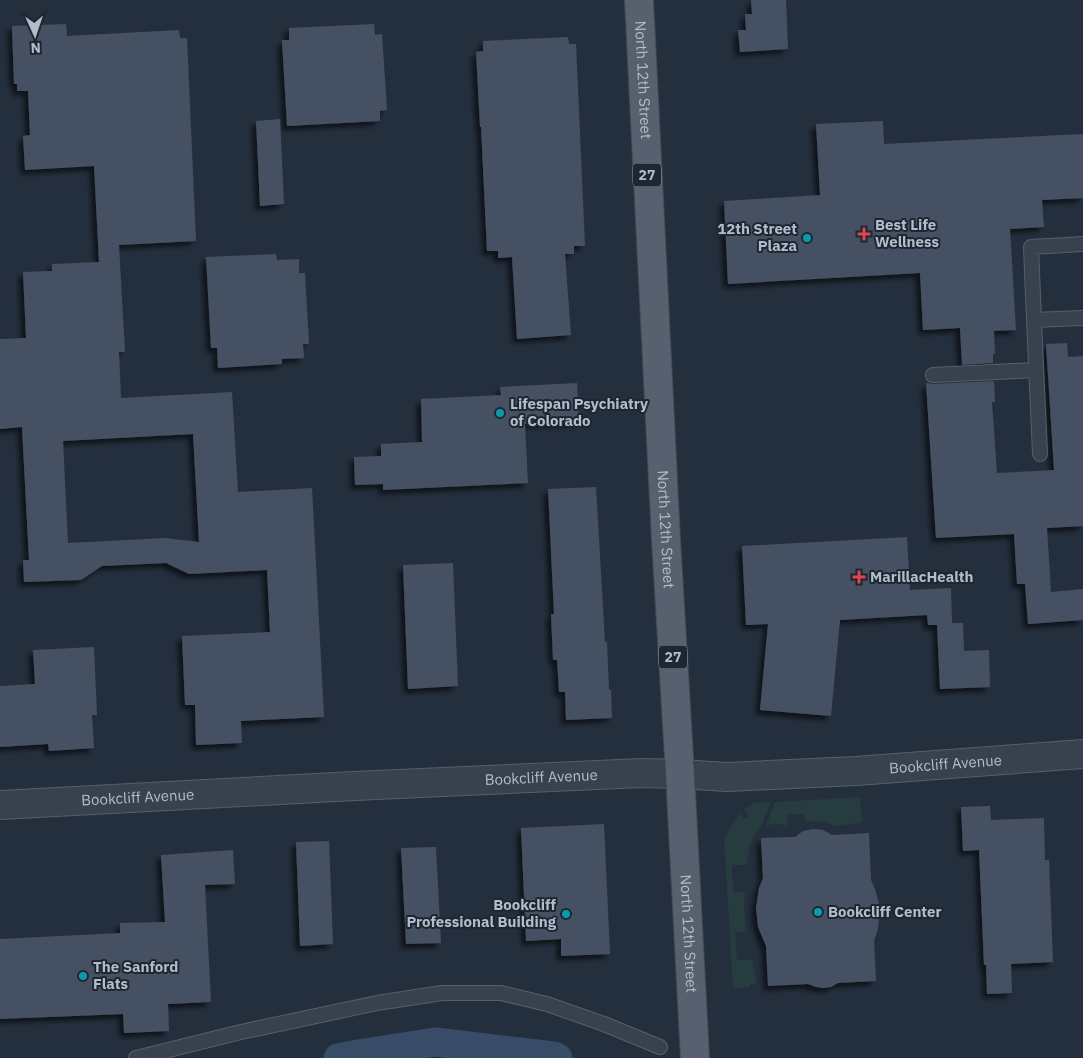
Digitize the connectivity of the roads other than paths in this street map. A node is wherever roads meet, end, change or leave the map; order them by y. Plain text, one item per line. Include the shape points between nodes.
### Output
1 (639, 0) edge
2 (1083, 244) edge
3 (1083, 318) edge
4 (1034, 320) junction
5 (1036, 370) junction
6 (933, 375) dead end
7 (1040, 454) dead end
8 (1083, 754) edge
9 (680, 774) junction
10 (0, 805) edge
11 (660, 1047) dead end
12 (136, 1058) edge
13 (695, 1058) edge

1 - 9 main road, North 12th Street / 27
2 - 4 lane via 1031,247
3 - 4 lane
4 - 5 lane
5 - 6 lane
5 - 7 lane
8 - 9 street, Bookcliff Avenue via 817,773 727,777
9 - 10 street, Bookcliff Avenue via 354,786
9 - 13 main road, North 12th Street / 27
11 - 12 lane via 547,1004 500,993 442,993 377,1003

